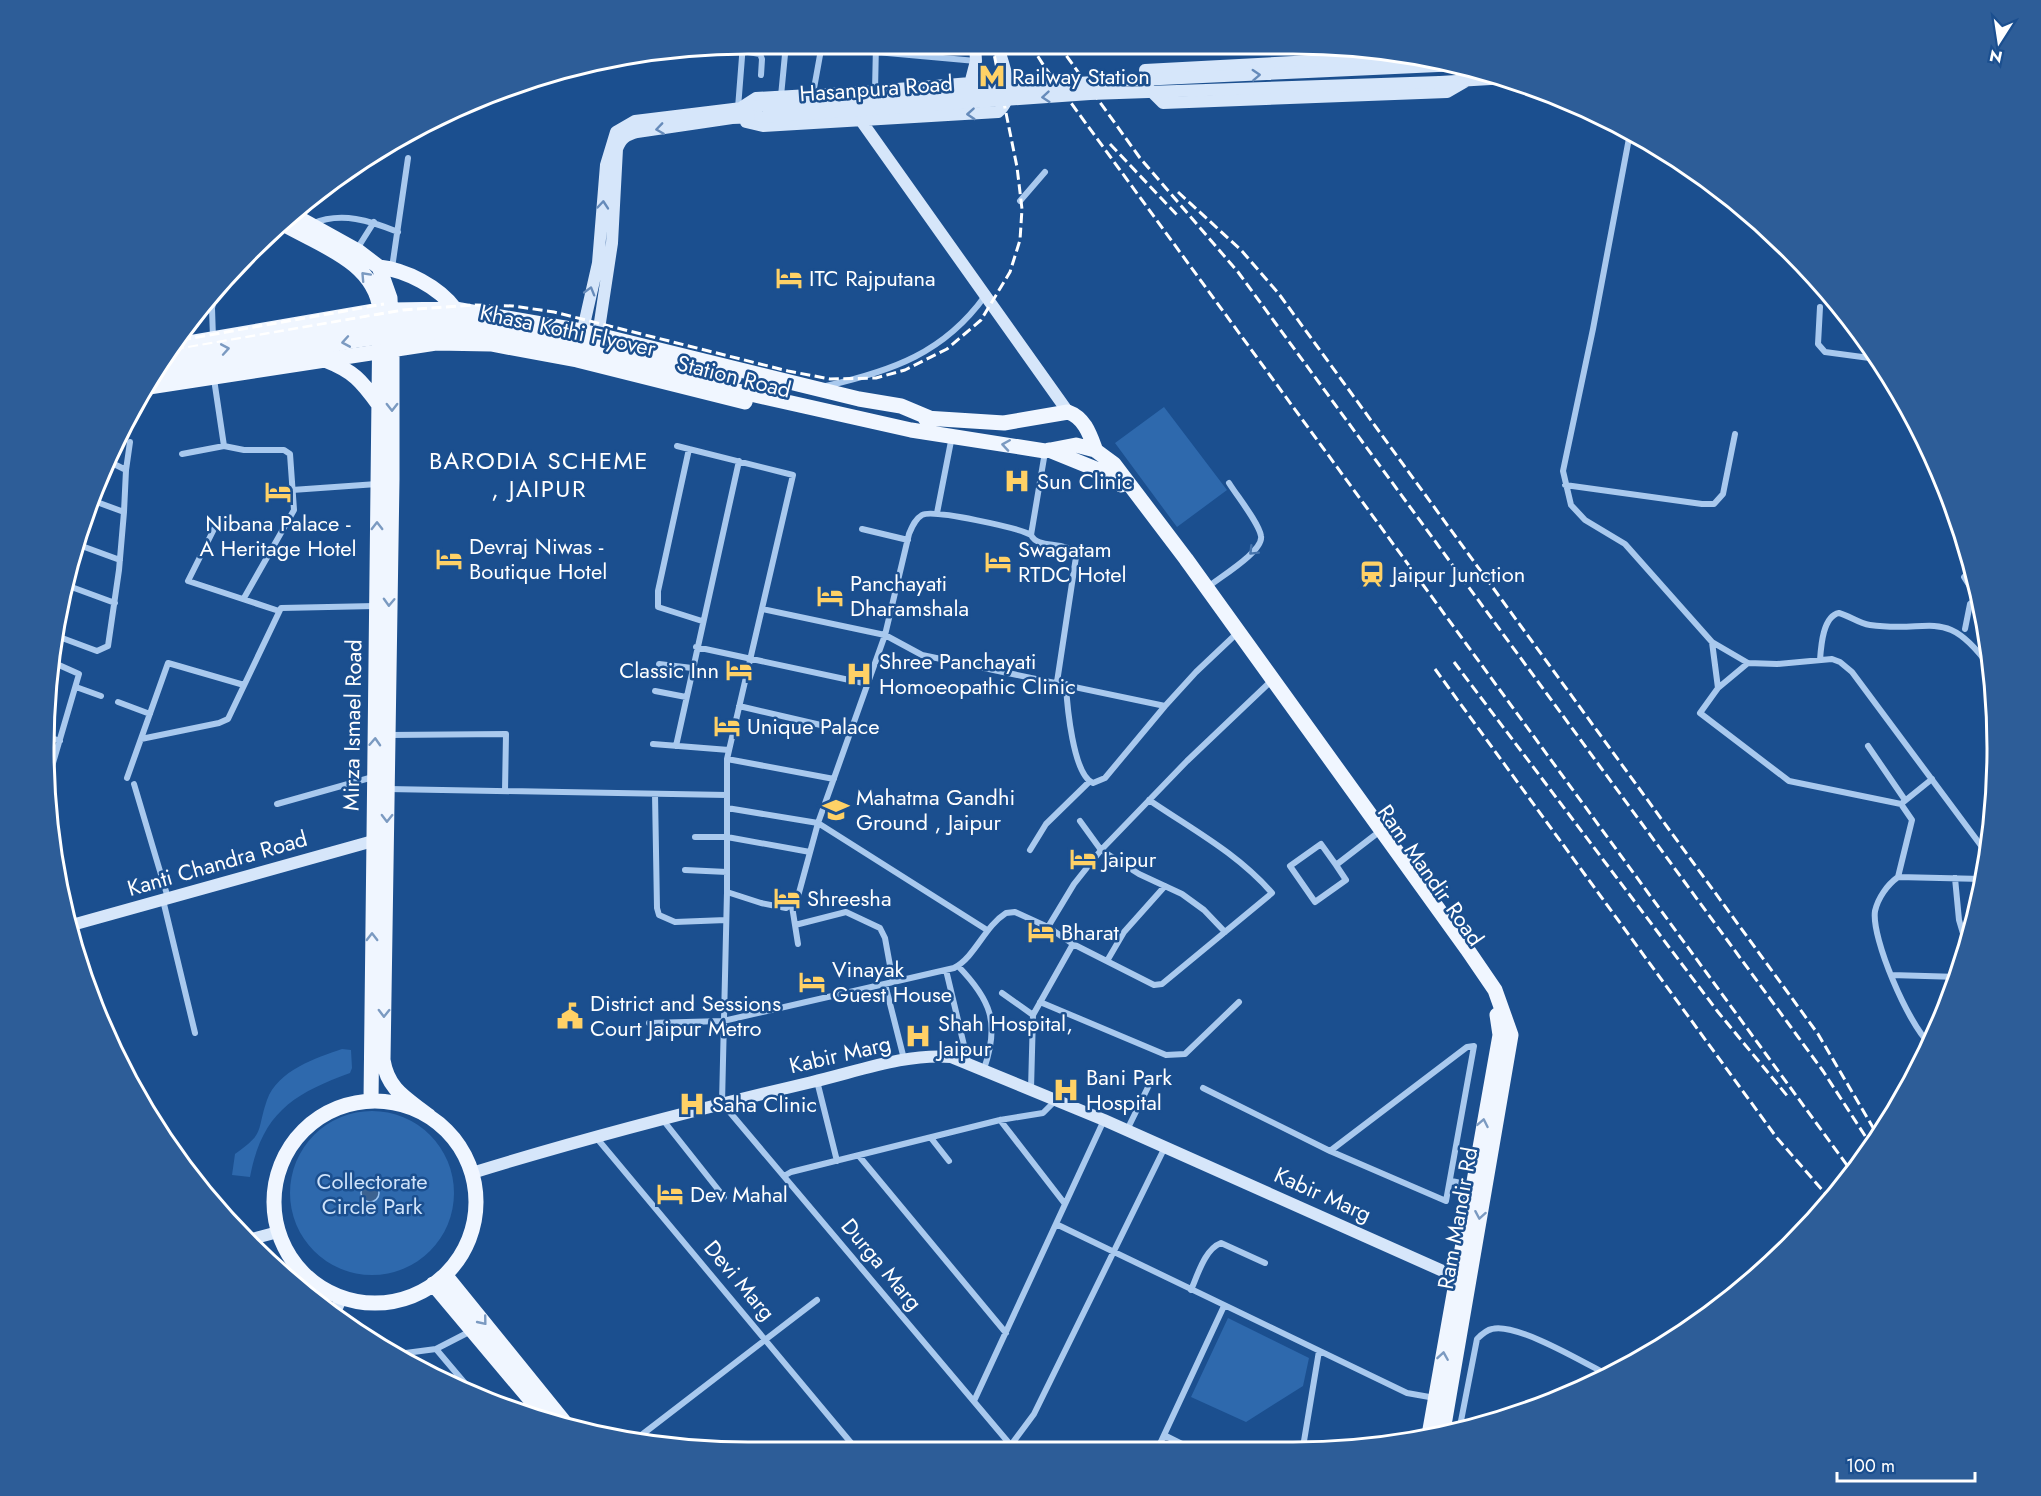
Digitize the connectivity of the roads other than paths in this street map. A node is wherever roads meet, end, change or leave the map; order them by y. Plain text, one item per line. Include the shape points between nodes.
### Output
1 (742, 54) edge
2 (760, 54) edge
3 (785, 54) edge
4 (820, 54) edge
5 (876, 54) edge
6 (896, 54) edge
7 (976, 54) edge
8 (1000, 54) edge
9 (1367, 58) edge
10 (976, 62) junction
11 (1425, 67) edge
12 (761, 75) dead end
13 (1007, 80) junction
14 (1480, 80) edge
15 (1466, 81) junction
16 (970, 84) junction
17 (869, 92) junction
18 (813, 94) junction
19 (781, 96) junction
20 (735, 111) junction
21 (759, 112) junction
22 (868, 126) junction
23 (1628, 141) edge
24 (408, 158) dead end
25 (1045, 172) dead end
26 (1020, 201) dead end
27 (299, 218) edge
28 (374, 222) junction
29 (310, 224) junction
30 (289, 227) edge
31 (398, 232) junction
32 (356, 250) junction
33 (386, 268) junction
34 (985, 296) junction
35 (212, 307) edge
36 (1820, 307) dead end
37 (455, 309) junction
38 (385, 310) junction
39 (582, 331) junction
40 (598, 335) junction
41 (213, 339) junction
42 (184, 344) edge
43 (386, 350) junction
44 (174, 358) edge
45 (1867, 358) edge
46 (323, 360) junction
47 (577, 360) junction
48 (593, 364) junction
49 (214, 376) junction
50 (160, 380) edge
51 (160, 381) edge
52 (816, 388) junction
53 (379, 405) junction
54 (1068, 412) junction
55 (911, 423) junction
56 (932, 426) junction
57 (1735, 434) dead end
58 (953, 436) junction
59 (130, 442) dead end
60 (224, 446) junction
61 (677, 446) dead end
62 (689, 449) junction
63 (1053, 450) junction
64 (1096, 451) junction
65 (182, 454) dead end
66 (739, 461) junction
67 (115, 465) edge
68 (126, 470) junction
69 (1229, 483) dead end
70 (377, 484) junction
71 (1564, 485) junction
72 (292, 490) junction
73 (99, 503) edge
74 (124, 512) junction
75 (937, 513) junction
76 (216, 525) dead end
77 (862, 529) dead end
78 (1031, 535) junction
79 (908, 540) junction
80 (84, 547) edge
81 (120, 560) junction
82 (73, 588) edge
83 (1207, 588) junction
84 (244, 598) junction
85 (115, 603) junction
86 (1972, 603) edge
87 (375, 606) junction
88 (762, 609) junction
89 (279, 611) junction
90 (702, 621) junction
91 (1965, 628) dead end
92 (885, 635) junction
93 (1233, 637) junction
94 (63, 638) edge
95 (1712, 642) junction
96 (696, 646) junction
97 (1980, 653) edge
98 (750, 659) junction
99 (1820, 660) junction
100 (1748, 663) junction
101 (659, 664) dead end
102 (59, 665) edge
103 (692, 668) junction
104 (1057, 682) junction
105 (868, 684) junction
106 (1066, 684) junction
107 (1268, 684) junction
108 (244, 685) junction
109 (76, 687) junction
110 (1718, 688) junction
111 (655, 691) dead end
112 (101, 696) dead end
113 (686, 697) junction
114 (117, 702) dead end
115 (739, 706) junction
116 (1165, 706) junction
117 (150, 714) junction
118 (851, 732) junction
119 (388, 735) junction
120 (54, 739) edge
121 (141, 739) junction
122 (60, 741) junction
123 (653, 744) dead end
124 (676, 746) junction
125 (1868, 746) dead end
126 (729, 750) junction
127 (727, 759) junction
128 (54, 760) edge
129 (373, 777) junction
130 (127, 778) dead end
131 (834, 779) junction
132 (1932, 779) junction
133 (1089, 782) junction
134 (135, 784) dead end
135 (388, 789) junction
136 (505, 791) junction
137 (655, 794) junction
138 (727, 795) junction
139 (1149, 800) junction
140 (1903, 802) junction
141 (277, 804) dead end
142 (727, 808) junction
143 (1080, 821) dead end
144 (818, 823) junction
145 (1375, 835) junction
146 (695, 837) dead end
147 (727, 837) junction
148 (373, 841) junction
149 (1980, 844) edge
150 (1030, 850) dead end
151 (1101, 850) junction
152 (810, 852) junction
153 (1336, 865) junction
154 (685, 870) dead end
155 (727, 872) junction
156 (1898, 877) junction
157 (1955, 878) junction
158 (1975, 879) edge
159 (1165, 886) junction
160 (727, 892) junction
161 (166, 899) junction
162 (792, 906) junction
163 (726, 920) junction
164 (77, 924) edge
165 (795, 925) junction
166 (1050, 928) junction
167 (987, 930) junction
168 (1962, 931) edge
169 (1225, 932) junction
170 (798, 944) dead end
171 (1073, 944) junction
172 (1107, 961) junction
173 (958, 966) junction
174 (946, 970) junction
175 (1891, 975) junction
176 (1948, 977) edge
177 (893, 982) junction
178 (885, 984) junction
179 (1002, 993) dead end
180 (1040, 1002) junction
181 (1239, 1002) dead end
182 (1505, 1014) joint
183 (1033, 1015) junction
184 (723, 1022) junction
185 (649, 1023) dead end
186 (195, 1033) dead end
187 (1924, 1036) edge
188 (904, 1061) junction
189 (968, 1062) junction
190 (984, 1069) junction
191 (817, 1081) junction
192 (1151, 1081) dead end
193 (1203, 1088) dead end
194 (1031, 1089) junction
195 (1056, 1100) junction
196 (371, 1101) junction
197 (723, 1103) junction
198 (429, 1116) junction
199 (662, 1118) junction
200 (1000, 1120) junction
201 (1104, 1120) junction
202 (1127, 1130) junction
203 (595, 1136) junction
204 (931, 1138) junction
205 (1165, 1147) junction
206 (1330, 1151) junction
207 (859, 1156) junction
208 (837, 1161) junction
209 (948, 1161) dead end
210 (472, 1173) junction
211 (784, 1176) junction
212 (1451, 1181) junction
213 (1478, 1187) junction
214 (724, 1197) dead end
215 (1065, 1204) junction
216 (1056, 1224) junction
217 (278, 1232) junction
218 (256, 1238) edge
219 (1113, 1252) junction
220 (1265, 1263) dead end
221 (446, 1276) junction
222 (1462, 1280) junction
223 (433, 1284) junction
224 (1191, 1290) junction
225 (342, 1297) junction
226 (817, 1300) dead end
227 (1224, 1306) junction
228 (337, 1307) edge
229 (472, 1330) junction
230 (1006, 1333) junction
231 (767, 1339) junction
232 (436, 1349) junction
233 (1319, 1351) junction
234 (408, 1353) edge
235 (1599, 1371) edge
236 (462, 1380) edge
237 (1451, 1386) junction
238 (1467, 1391) junction
239 (1436, 1399) junction
240 (974, 1401) junction
241 (535, 1408) edge
242 (559, 1415) edge
243 (1461, 1421) edge
244 (1444, 1425) edge
245 (1430, 1428) edge
246 (643, 1434) edge
247 (1164, 1435) junction
248 (851, 1442) edge
249 (1006, 1442) edge
250 (1015, 1442) edge
251 (1161, 1442) edge
252 (1179, 1442) edge
253 (1304, 1442) edge

1 - 20 street
2 - 12 street
3 - 19 street
4 - 18 street
5 - 17 street
6 - 10 street
7 - 10 street
8 - 13 street
9 - 15 street via 1145,70 1146,86 1163,103 1447,92
10 - 16 street
21 -> 11 street, bridge via 1075,83
13 - 16 street
13 -> 22 street via 1008,96 998,112
14 - 15 street, Hasanpura Road
15 -> 21 street, Hasanpura Road, bridge via 1090,94
16 - 17 street
17 - 18 street
17 - 22 street
18 - 19 street
19 - 20 street via 756,98
20 - 21 street, Hasanpura Road
20 - 22 street via 763,126
39 -> 20 street via 598,263 606,165 616,132 635,121
20 -> 40 street, Hasanpura Road via 637,132 620,141 612,243
22 - 34 street
23 - 71 street via 1563,471
24 - 31 street
25 - 26 street
27 - 29 main road
28 - 29 street via 348,217
28 - 31 street
28 - 32 street
29 - 32 main road
38 -> 30 main road via 375,286 351,262
31 - 33 street
32 - 33 main road
33 - 37 main road via 428,286
33 - 38 main road via 390,298
34 - 52 street via 967,321 912,360 871,376
34 - 54 street
35 - 41 street
36 - 45 street via 1818,344 1825,352
37 - 38 main road
37 - 39 main road
38 - 41 main road
38 - 43 main road
39 - 40 main road
39 - 47 street
40 - 48 street, Hasanpura Road
40 - 52 main road
41 - 42 main road
43 - 46 main road, Station Road
43 - 47 main road, Station Road via 436,343 491,344
43 - 53 main road, Mirza Ismael Road
43 -> 119 main road
44 -> 55 main road, Khasa Kothi Flyover, bridge via 375,324 470,319 681,364
46 - 49 main road, Station Road
46 - 53 main road via 346,368 360,379
47 - 48 main road, Station Road
48 - 56 main road, Station Road via 852,429 907,438
49 - 51 main road, Station Road
49 - 60 street
55 -> 50 main road, Khasa Kothi Flyover, bridge via 857,420 543,344 463,331 415,332 357,340
52 - 56 main road via 901,406
53 - 70 main road, Mirza Ismael Road
54 - 56 main road, Station Road via 1004,423
54 - 64 main road via 1083,423
55 - 56 main road, Khasa Kothi Flyover
56 - 58 main road, Station Road
57 - 71 street via 1723,494 1714,504
63 -> 58 main road, Station Road
58 - 75 street
59 - 68 street
60 - 65 street
60 - 72 street via 288,451
61 - 62 street
62 - 66 street
62 - 90 street via 657,591 658,607
63 - 64 main road via 1076,445
63 - 78 street
63 - 93 main road, Ram Mandir Road via 1113,476
64 - 83 main road, Ram Mandir Road via 1114,465
66 - 88 street via 793,475
66 - 90 street
67 - 68 street
68 - 74 street
69 -> 83 street via 1259,530 1261,541 1256,550
70 - 72 street
87 -> 70 main road, Mirza Ismael Road
71 - 95 street via 1571,505 1585,520 1625,544
72 - 84 street via 294,510
73 - 74 street
74 - 81 street
75 - 78 street
75 - 79 street via 920,516
76 - 84 street via 188,581
77 - 79 street
78 - 104 street via 1037,542 1069,548 1076,556
79 - 92 street
80 - 81 street
81 - 85 street
82 - 85 street
83 - 182 main road, Ram Mandir Road via 1494,990
84 - 89 street
85 - 94 street via 104,650
86 - 91 street
87 - 89 street
129 -> 87 main road, Mirza Ismael Road via 377,708
88 - 92 street
88 - 98 street
89 - 108 street
90 - 96 street
92 - 104 street via 922,655
92 - 105 street
93 - 107 main road, Ram Mandir Road
93 - 116 street
95 - 100 street
95 - 110 street
96 - 98 street
96 - 103 street
97 - 99 street via 1956,630 1934,625 1869,625 1839,613 1825,630
98 - 105 street
98 - 115 street
99 - 100 street
99 - 132 street via 1840,662 1852,672
100 - 110 street
101 - 103 street
102 - 109 street via 79,674
103 - 113 street
104 - 106 street
105 - 118 street
106 - 116 street
106 - 133 street via 1070,727 1083,775
107 - 139 street
107 - 145 main road, Ram Mandir Road
108 - 117 street via 168,663
108 - 121 street via 228,719
109 - 112 street
109 - 122 street
110 - 140 street via 1700,712 1789,781
111 - 113 street
113 - 124 street
114 - 117 street
115 - 118 street
115 - 126 street
116 - 133 street via 1105,778
117 - 121 street
118 - 131 street
119 - 135 main road
119 - 136 street via 506,734
120 - 122 street
121 - 130 street
122 - 128 street
123 - 124 street
124 - 126 street
125 - 140 street
126 - 127 street
127 - 131 street
127 - 138 street
129 - 141 street
129 - 148 main road, Mirza Ismael Road
131 - 144 street
132 - 140 street
132 - 149 street
133 - 150 street via 1046,824
134 - 161 street
135 - 136 street
135 -> 198 main road via 383,1060 386,1077 395,1089
136 - 137 street
137 - 138 street
137 - 163 street via 659,915 675,922
138 - 142 street
139 - 151 street
139 - 169 street via 1215,841 1252,870 1272,893
140 - 156 street via 1912,820
142 - 144 street
142 - 147 street
143 - 151 street
144 - 152 street
144 - 167 street
145 - 153 street
213 -> 145 main road, Ram Mandir Road via 1500,1035 1496,1011
146 - 147 street
147 - 152 street
147 - 155 street
148 - 161 street, Kanti Chandra Road
196 -> 148 main road, Mirza Ismael Road
151 - 159 street
151 - 166 street via 1074,884
152 - 162 street
153 - 153 street via 1346,879 1315,902 1290,866 1321,844
154 - 155 street
155 - 160 street
156 - 157 street
156 - 175 street via 1882,894 1875,911 1875,928
157 - 158 street
157 - 168 street
159 - 169 street via 1204,910
159 - 172 street via 1124,932
160 - 162 street via 761,903
160 - 163 street
161 - 164 street, Kanti Chandra Road
161 - 186 street
162 - 165 street
163 - 184 street
165 - 170 street
165 - 177 street via 846,912 880,928
166 - 167 street via 1014,912 1001,916
166 - 171 street
167 - 173 street
169 - 172 street via 1162,984 1154,985
171 - 172 street
171 - 180 street
173 - 174 street
173 - 190 street via 988,1002 992,1031
174 - 177 street
174 - 189 street
175 - 176 street
175 - 187 street via 1914,1026
177 - 178 street
178 - 184 street
178 - 188 street
179 - 183 street
180 - 181 street via 1176,1056 1185,1054
180 - 183 street
182 - 213 main road, Ram Mandir Rd via 1511,1035
183 - 194 street
184 - 185 street
184 - 197 street
188 - 189 street, Kabir Marg via 936,1056
188 - 191 street, Kabir Marg
189 - 190 street, Kabir Marg
190 - 194 street, Kabir Marg
191 - 197 street, Kabir Marg
191 - 208 street
192 - 202 street
193 - 206 street
194 - 195 street, Kabir Marg
195 - 200 street via 1043,1113
195 - 201 street, Kabir Marg
196 - 198 main road via 408,1106
196 - 217 main road via 342,1105 315,1119 299,1134 275,1179 273,1205
197 - 199 street, Kabir Marg
197 - 211 street, Durga Marg
198 - 210 main road via 451,1135 465,1154
199 - 203 street, Kabir Marg
199 - 214 street
200 - 204 street
200 - 215 street
201 - 202 street, Kabir Marg
201 - 215 street
202 - 205 street, Kabir Marg
203 - 210 street, Kabir Marg
203 - 231 street, Devi Marg
204 - 207 street
204 - 209 street
205 - 219 street
205 - 222 street, Kabir Marg
206 - 212 street via 1443,1201
206 - 212 street via 1472,1045
207 - 208 street
207 - 230 street
208 - 211 street
210 - 221 main road via 475,1221 466,1246
211 - 240 street, Durga Marg
212 - 213 street
213 - 222 main road, Ram Mandir Rd
215 - 216 street
216 - 219 street
216 - 230 street
217 - 218 street
217 - 225 main road via 298,1268 318,1286
219 - 224 street
219 - 250 street via 1034,1414
220 - 224 street via 1218,1244 1208,1254
221 - 223 main road
221 -> 242 main road
222 - 237 main road, Ram Mandir Rd
239 -> 222 main road
223 - 225 main road via 412,1296 385,1302
223 - 229 main road
224 - 227 street
225 - 228 street
226 - 231 street
227 - 233 street
227 - 247 street
229 - 232 street
229 - 241 main road
230 - 240 street
231 - 246 street
231 - 248 street, Devi Marg
232 - 234 street
232 - 236 street
233 - 239 street via 1407,1394
233 - 253 street
235 - 238 street via 1557,1348 1509,1329 1494,1328 1477,1340
237 - 238 street
237 - 244 main road, Ram Mandir Rd
238 - 243 street
239 - 245 main road
240 - 249 street, Durga Marg
247 - 251 street
247 - 252 street

